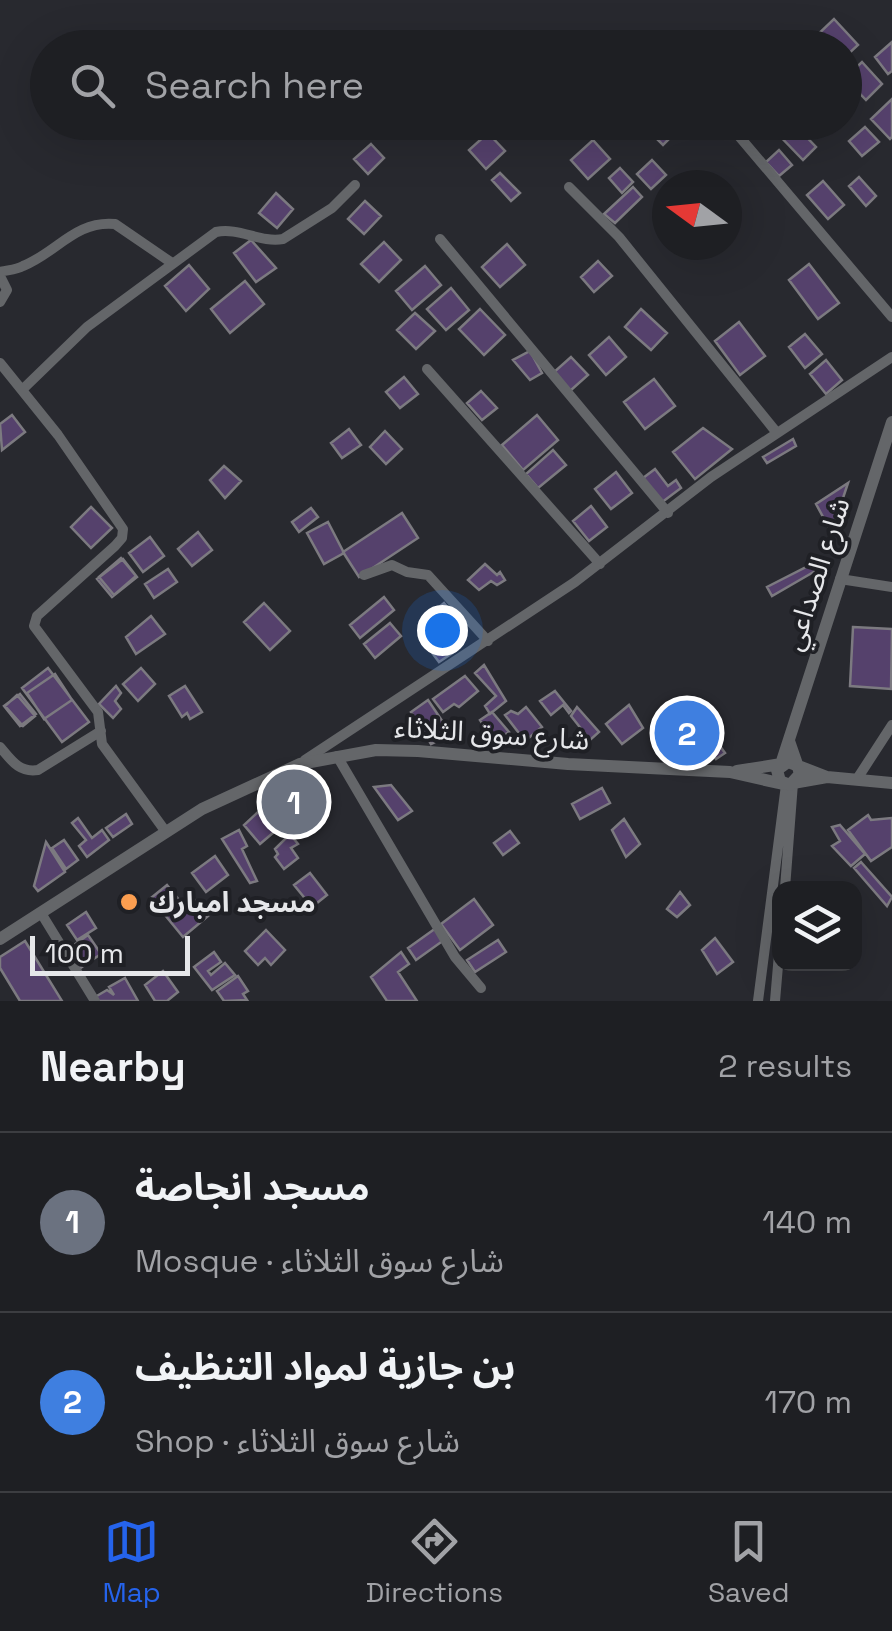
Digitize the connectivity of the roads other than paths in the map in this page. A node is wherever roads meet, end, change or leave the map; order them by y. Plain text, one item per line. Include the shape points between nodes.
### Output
1 (742, 140) edge
2 (354, 185) dead end
3 (569, 187) dead end
4 (440, 239) dead end
5 (172, 263) junction
6 (0, 274) edge
7 (0, 302) edge
8 (892, 317) edge
9 (892, 357) edge
10 (0, 362) edge
11 (427, 369) dead end
12 (23, 389) junction
13 (892, 422) edge
14 (777, 433) junction
15 (668, 513) junction
16 (600, 564) junction
17 (364, 575) dead end
18 (840, 579) junction
19 (892, 586) edge
20 (488, 640) junction
21 (892, 724) edge
22 (101, 730) junction
23 (788, 740) junction
24 (0, 747) edge
25 (337, 756) junction
26 (300, 764) junction
27 (781, 764) junction
28 (798, 767) junction
29 (730, 772) junction
30 (827, 778) junction
31 (857, 780) junction
32 (892, 783) edge
33 (787, 784) junction
34 (166, 832) junction
35 (785, 881) edge
36 (41, 913) junction
37 (0, 939) edge
38 (778, 971) edge
39 (481, 988) dead end
40 (95, 1001) edge
41 (758, 1001) edge
42 (776, 1001) edge

1 - 8 street
2 - 5 street via 283,239 222,230
3 - 14 street via 632,252
4 - 15 street
5 - 6 street via 104,223
5 - 12 street via 67,343
6 - 7 street via 7,290
9 - 14 street
10 - 12 street
11 - 16 street
12 - 22 street via 123,528 115,546 37,616 34,626 98,712
13 - 18 street, شارع الصداعي
14 - 15 street
15 - 16 street
16 - 20 street
17 - 20 street via 392,565 428,575
18 - 19 street
18 - 23 street, شارع الصداعي
20 - 26 street
21 - 31 street
22 - 24 street via 28,772
22 - 34 street via 102,744
23 - 27 street, شارع الصداعي
23 - 28 street
25 - 26 street, شارع سوق الثلاثاء
25 - 29 street, شارع سوق الثلاثاء via 418,751
25 - 39 street via 455,958
26 - 34 street, شارع سوق الثلاثاء
27 - 28 street
27 - 29 street
27 - 33 street via 777,774
28 - 30 street
28 - 33 street via 800,774
29 - 33 street
30 - 31 street
30 - 33 street
31 - 32 street
33 - 35 street
33 - 41 street
34 - 36 street, شارع سوق الثلاثاء
36 - 37 street, شارع سوق الثلاثاء
36 - 40 street
38 - 42 street

